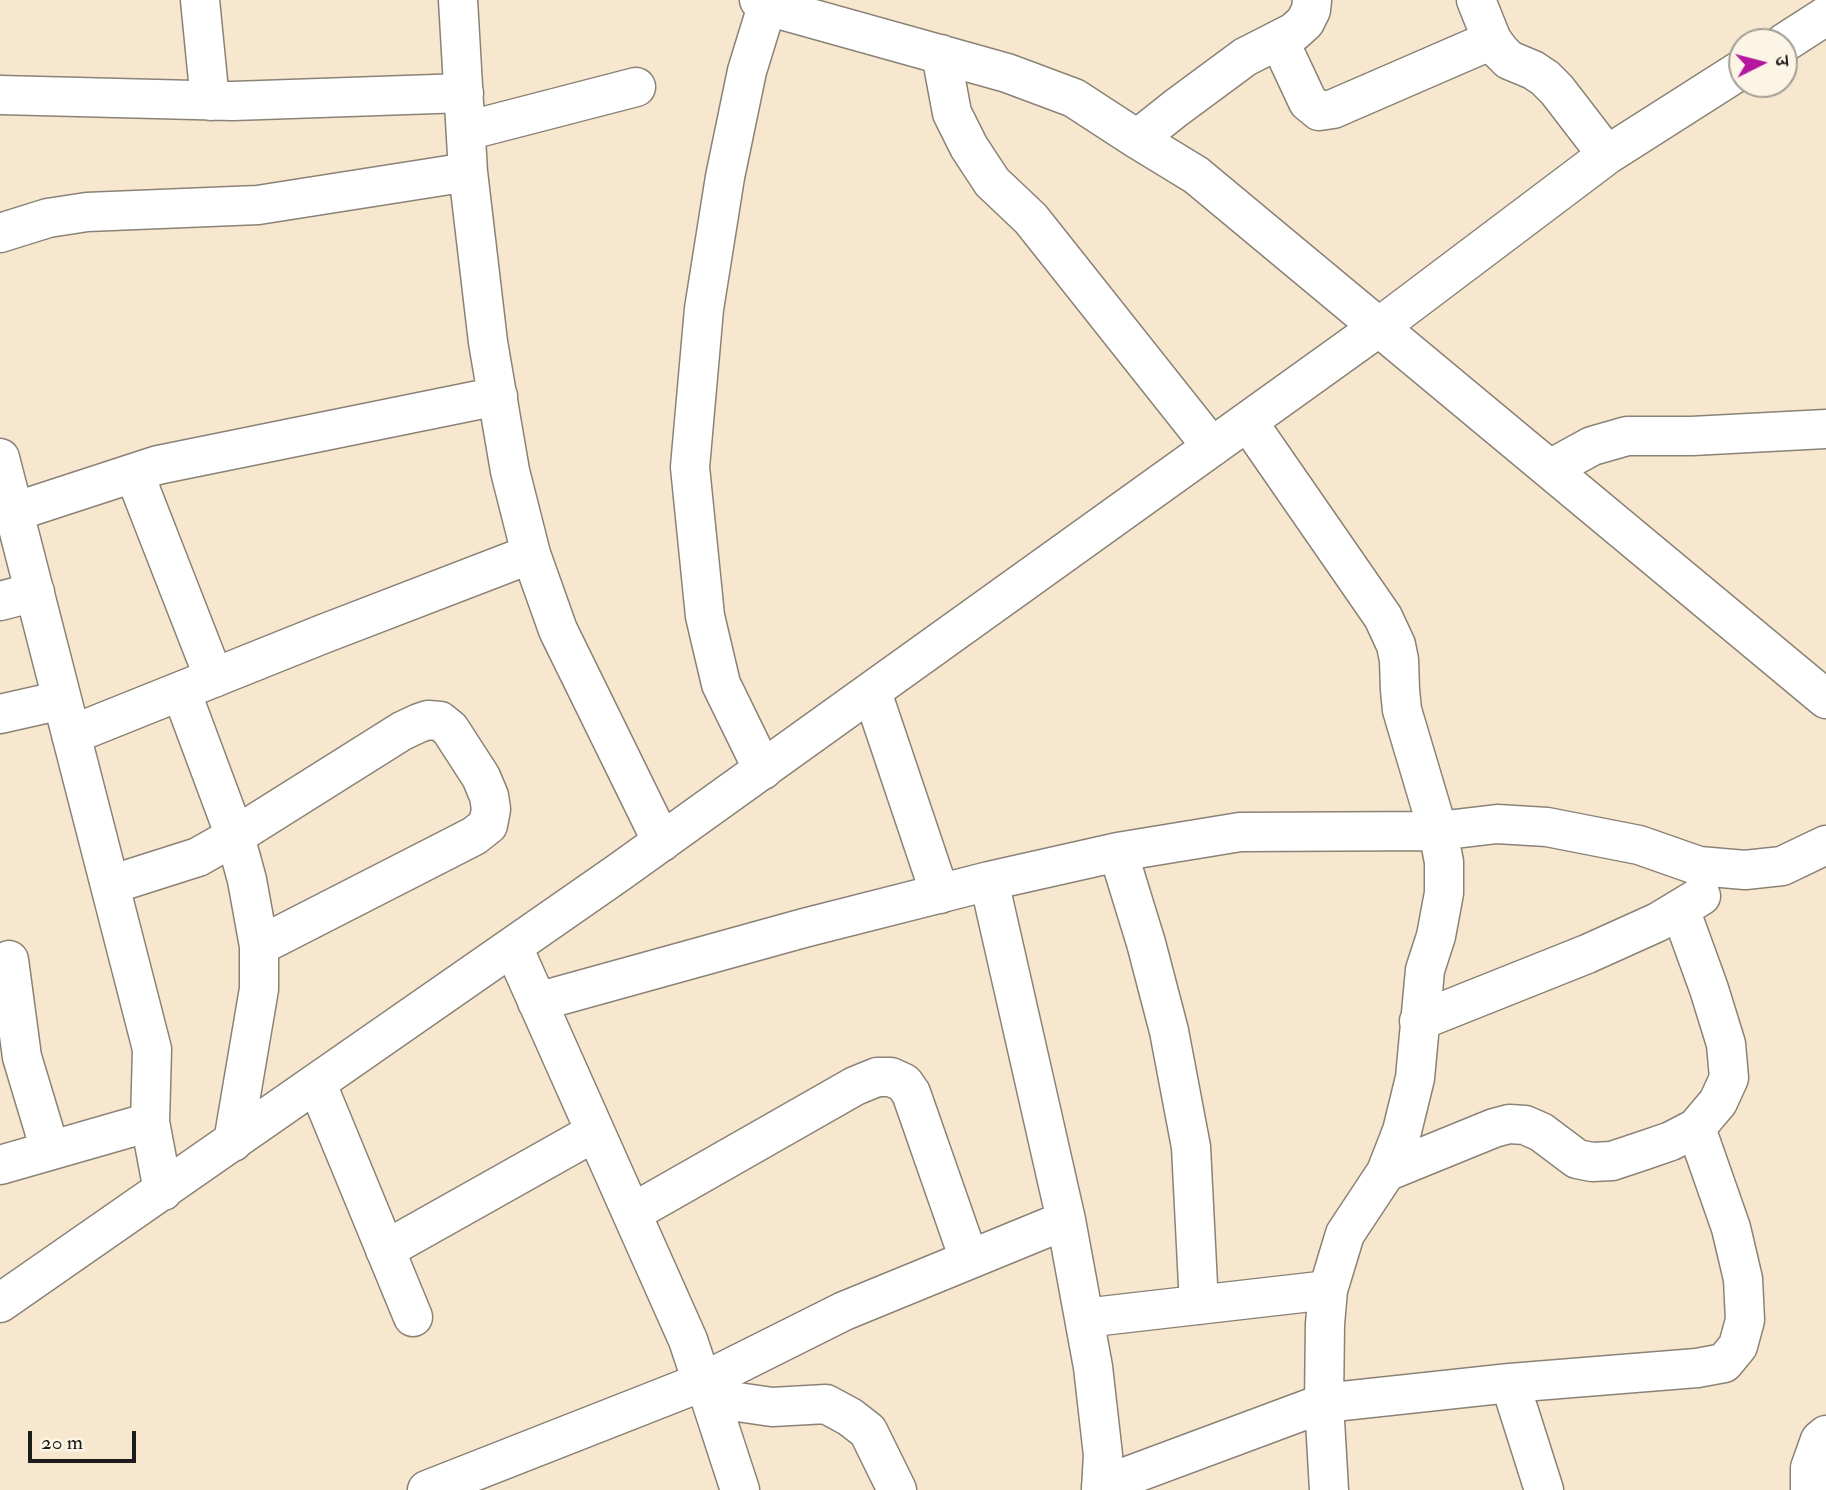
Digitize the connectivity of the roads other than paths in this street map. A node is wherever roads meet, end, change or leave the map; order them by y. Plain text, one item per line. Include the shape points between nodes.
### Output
1 (200, 0) edge
2 (458, 0) edge
3 (1312, 0) edge
4 (1476, 0) edge
5 (769, 2) edge
6 (1826, 16) edge
7 (1798, 34) edge
8 (1279, 40) junction
9 (1492, 40) junction
10 (941, 54) junction
11 (1728, 78) edge
12 (636, 87) dead end
13 (464, 93) junction
14 (0, 95) edge
15 (210, 101) junction
16 (466, 131) junction
17 (1137, 139) junction
18 (1607, 155) junction
19 (468, 172) junction
20 (0, 233) edge
21 (1379, 327) junction
22 (498, 396) junction
23 (1248, 422) junction
24 (1826, 429) edge
25 (1213, 447) junction
26 (0, 458) edge
27 (1550, 469) junction
28 (134, 474) junction
29 (14, 512) junction
30 (531, 554) junction
31 (17, 596) edge
32 (197, 685) junction
33 (872, 692) junction
34 (1826, 699) edge
35 (0, 714) edge
36 (67, 718) junction
37 (763, 770) junction
38 (1438, 831) junction
39 (235, 836) junction
40 (662, 842) junction
41 (1826, 845) edge
42 (1118, 852) junction
43 (1745, 870) junction
44 (989, 881) junction
45 (110, 885) junction
46 (940, 894) junction
47 (1681, 909) junction
48 (259, 946) junction
49 (513, 947) junction
50 (9, 960) dead end
51 (537, 1002) junction
52 (1419, 1021) junction
53 (11, 1059) edge
54 (317, 1084) junction
55 (150, 1122) junction
56 (1696, 1128) junction
57 (595, 1132) junction
58 (233, 1142) junction
59 (50, 1150) junction
60 (0, 1165) edge
61 (1386, 1172) junction
62 (163, 1191) junction
63 (632, 1213) junction
64 (1066, 1220) junction
65 (385, 1250) junction
66 (969, 1259) junction
67 (1328, 1290) junction
68 (0, 1303) edge
69 (1199, 1305) junction
70 (413, 1317) dead end
71 (1084, 1318) junction
72 (1510, 1383) junction
73 (706, 1390) junction
74 (1324, 1403) junction
75 (1826, 1435) edge
76 (1101, 1488) edge
77 (427, 1490) edge
78 (740, 1490) edge
79 (897, 1490) edge
80 (1329, 1490) edge
81 (1544, 1490) edge
82 (1810, 1490) edge

1 - 15 street
2 - 13 street
3 - 8 street via 1305,22
4 - 9 street
5 - 10 street
5 - 37 street via 747,71 725,177 704,309 690,467 705,617 721,684
6 - 7 street
8 - 9 street via 1308,102 1319,111
8 - 17 street via 1209,82
9 - 18 street via 1509,60 1533,70 1557,90
10 - 17 street via 1074,98
10 - 25 street via 953,113 992,182 1031,219
11 - 18 street
12 - 16 street
13 - 15 street
13 - 16 street
14 - 15 street
16 - 19 street
17 - 21 street via 1196,175
18 - 21 street
19 - 20 street via 258,205 87,212 47,218
19 - 22 street
21 - 23 street
21 - 27 street
22 - 28 street via 158,465
22 - 30 street via 510,471
23 - 25 street
23 - 38 street via 1383,617 1396,645 1402,709
24 - 27 street via 1627,436 1592,446
25 - 33 street
26 - 29 street
27 - 34 street
28 - 29 street
28 - 32 street
29 - 31 street
30 - 32 street
30 - 40 street via 558,629
31 - 36 street
32 - 36 street
32 - 39 street
33 - 37 street
33 - 46 street
35 - 36 street
36 - 45 street
37 - 40 street
38 - 42 street via 1240,832
38 - 43 street via 1497,824 1547,827 1639,845 1699,866
38 - 52 street via 1444,893 1425,970
39 - 45 street via 198,857
39 - 48 street
39 - 48 street via 428,720 440,721 450,729 489,796 488,824 474,836
40 - 49 street
41 - 43 street via 1782,866
42 - 44 street
42 - 69 street via 1169,1031 1191,1147
43 - 47 street
44 - 46 street
44 - 64 street
45 - 55 street via 152,1049
46 - 51 street
47 - 52 street via 1587,954
47 - 56 street via 1726,1044 1729,1078 1718,1102
48 - 58 street via 259,989
49 - 51 street
49 - 54 street
50 - 53 street
51 - 57 street
52 - 61 street via 1415,1078
53 - 59 street
54 - 58 street
54 - 65 street
55 - 59 street
55 - 62 street
56 - 61 street via 1612,1161 1592,1162 1577,1159 1541,1132 1509,1124
56 - 72 street via 1731,1228 1743,1279 1745,1320 1738,1346 1724,1363 1697,1368
57 - 63 street
57 - 65 street
58 - 62 street
59 - 60 street
61 - 67 street via 1345,1234
62 - 68 street
63 - 66 street via 855,1086 891,1077 912,1093
63 - 73 street
64 - 66 street
64 - 71 street
65 - 70 street
66 - 73 street via 844,1311
67 - 69 street
67 - 74 street
69 - 71 street
71 - 76 street via 1103,1455
72 - 74 street
72 - 81 street
73 - 77 street
73 - 78 street
73 - 79 street via 772,1407 826,1404 868,1431
74 - 76 street
74 - 80 street
75 - 82 street via 1810,1468

